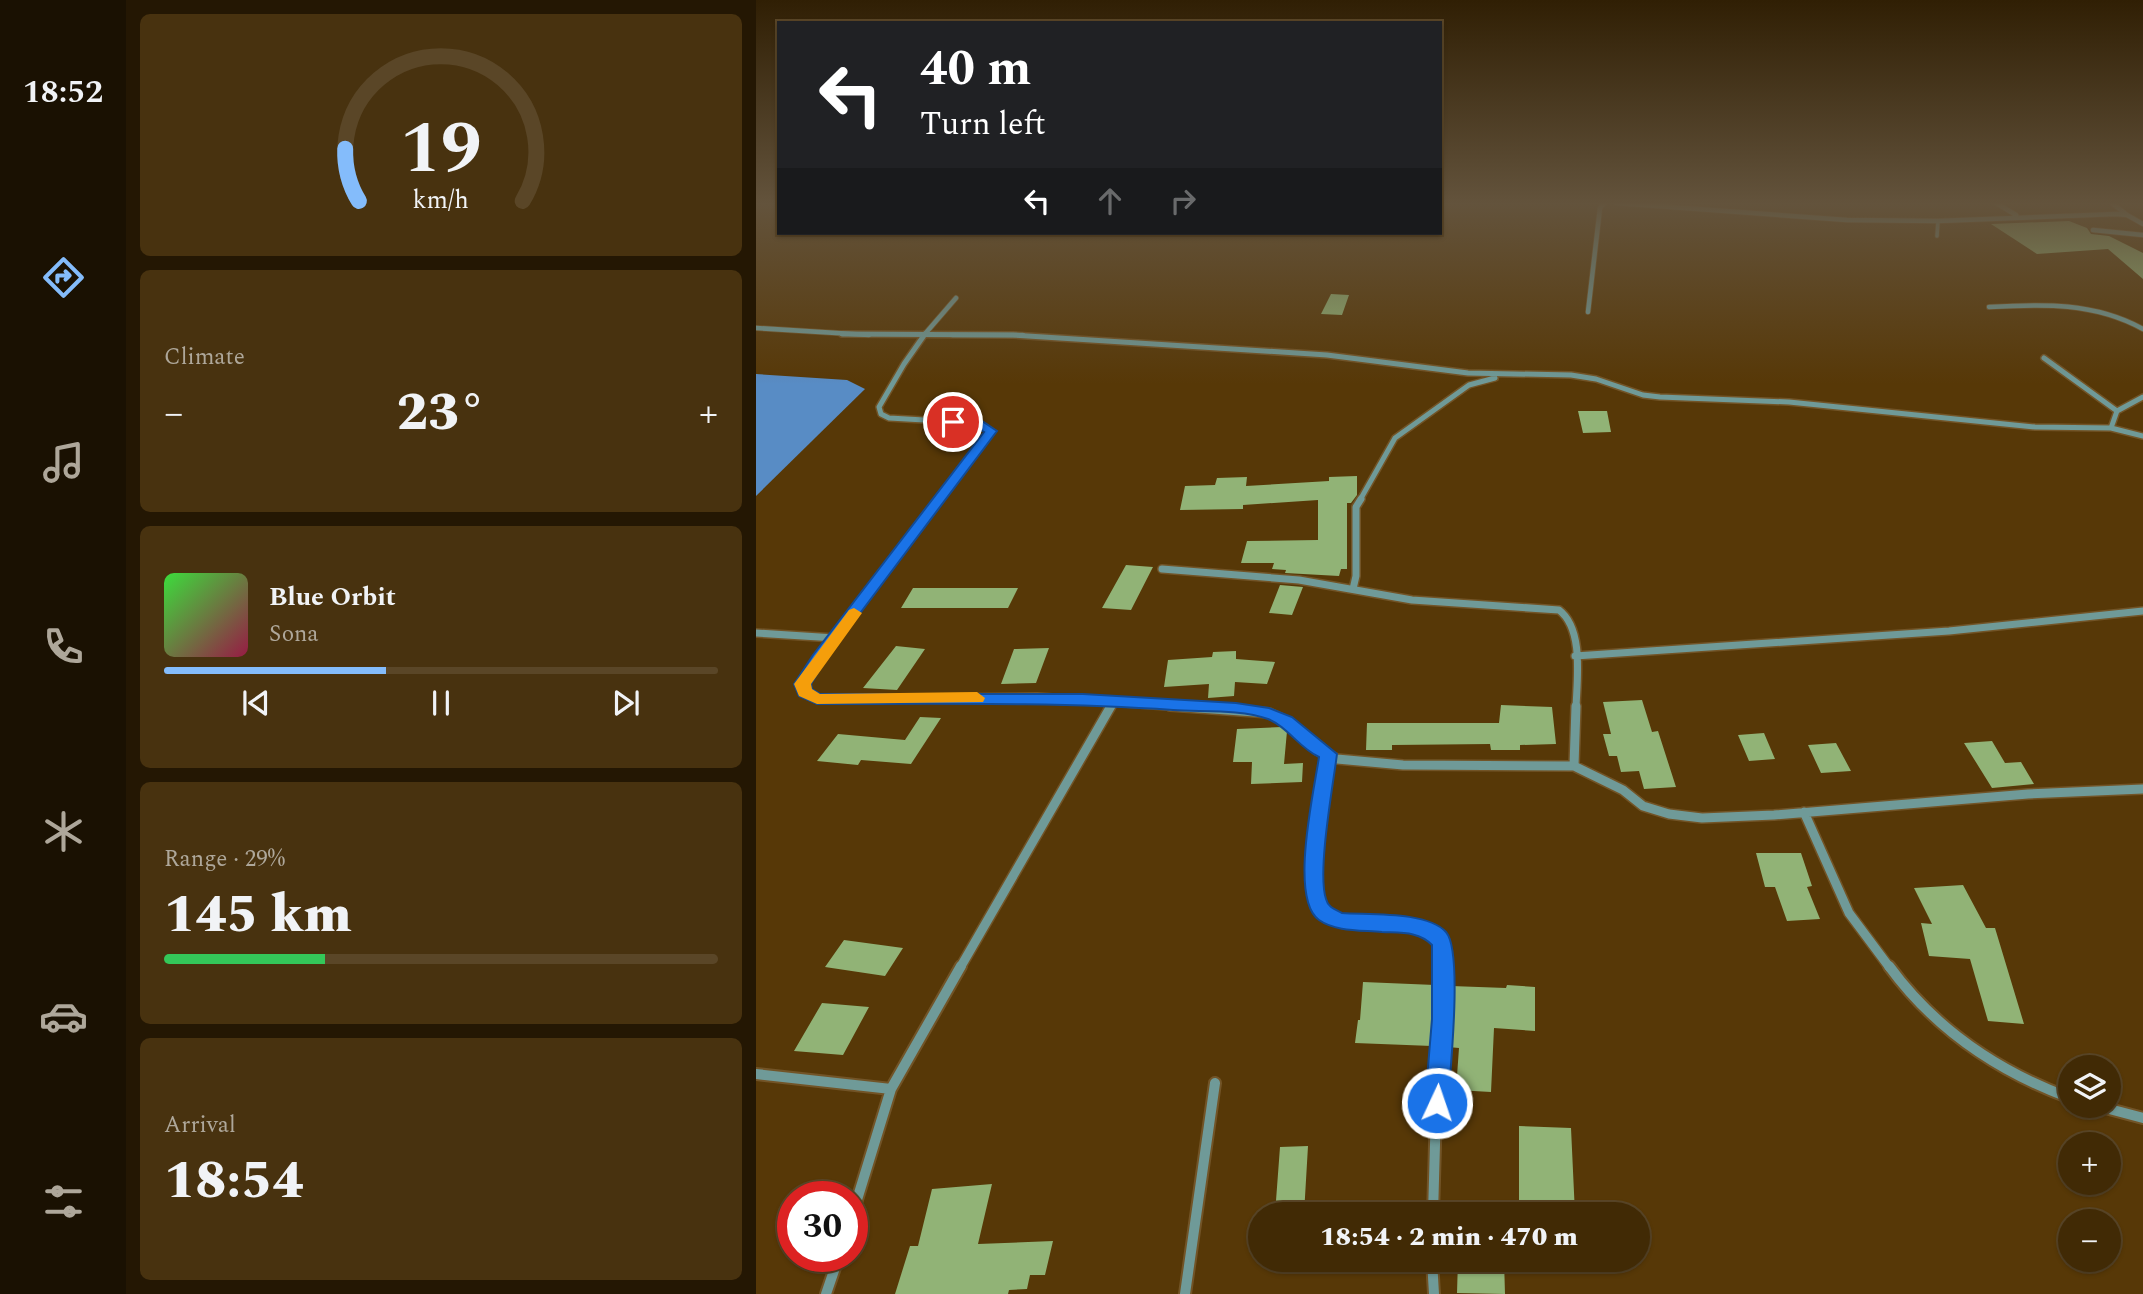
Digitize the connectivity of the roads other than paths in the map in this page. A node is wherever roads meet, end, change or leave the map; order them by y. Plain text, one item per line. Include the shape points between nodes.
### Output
1 (1594, 263) edge
2 (956, 298) dead end
3 (1989, 307) dead end
4 (1588, 312) dead end
5 (756, 328) edge
6 (2143, 329) edge
7 (924, 335) junction
8 (2044, 358) dead end
9 (1509, 376) junction
10 (2143, 397) edge
11 (2116, 411) junction
12 (2111, 428) junction
13 (2143, 436) edge
14 (1162, 569) dead end
15 (1353, 589) junction
16 (2143, 611) edge
17 (756, 633) edge
18 (835, 638) junction
19 (1575, 656) junction
20 (1113, 702) junction
21 (1328, 754) junction
22 (1574, 765) junction
23 (2143, 789) edge
24 (1804, 812) junction
25 (756, 1074) edge
26 (1215, 1083) dead end
27 (891, 1089) junction
28 (2058, 1094) edge
29 (2121, 1112) edge
30 (2143, 1118) edge
31 (863, 1181) edge
32 (1433, 1202) edge
33 (834, 1272) edge
34 (1433, 1272) edge
35 (826, 1294) edge
36 (1185, 1294) edge
37 (1434, 1294) edge

1 - 4 street
2 - 7 street
3 - 6 street via 2094,309
5 - 7 street
7 - 9 street via 1121,340 1327,355
7 - 18 street via 890,386 879,407 881,414 904,420 977,423 991,431
8 - 11 street
9 - 12 street via 1571,375 1660,397 1789,402 2035,427
9 - 15 street via 1469,385 1395,438 1356,507
10 - 11 street
11 - 12 street
12 - 13 street
14 - 15 street via 1255,575
15 - 19 street via 1412,600 1559,610 1572,624
16 - 19 street via 1949,631
17 - 18 street
18 - 20 street via 802,684 805,692 817,699 1037,697
19 - 22 street
20 - 21 street via 1269,713
20 - 27 street
21 - 22 street via 1336,759 1403,765
21 - 32 street via 1313,874 1316,900 1324,914 1339,920 1419,926 1443,945
22 - 24 street via 1623,790 1643,806 1669,814 1702,818
23 - 24 street
24 - 28 street via 1849,913 1907,989 1943,1027 1986,1059
25 - 27 street
26 - 36 street
27 - 31 street
29 - 30 street
33 - 35 street
34 - 37 street

